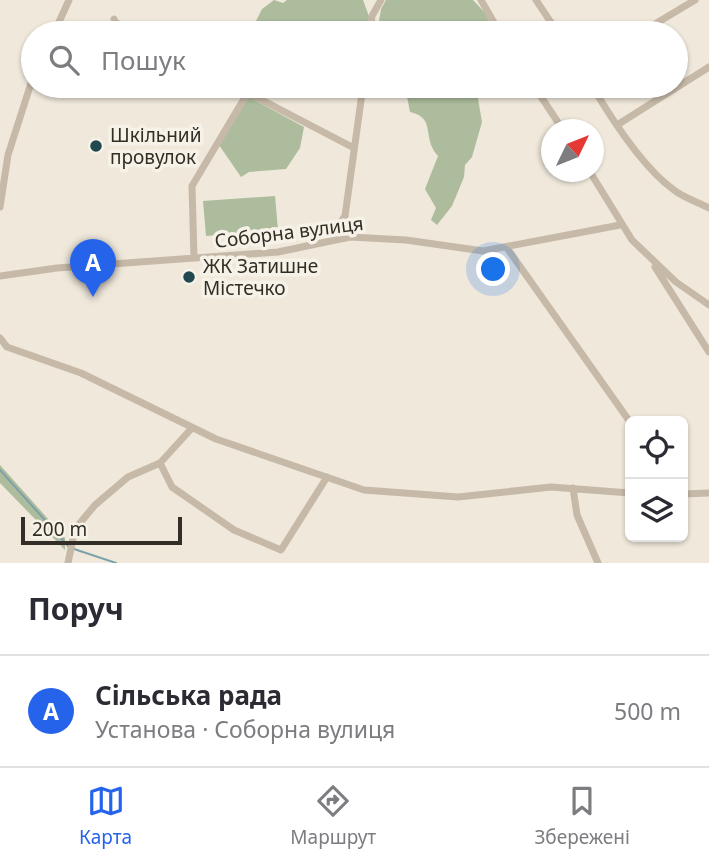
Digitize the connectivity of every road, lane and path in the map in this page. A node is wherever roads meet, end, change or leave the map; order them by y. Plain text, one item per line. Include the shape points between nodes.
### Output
1 (68, 0) edge
2 (381, 0) edge
3 (481, 0) edge
4 (537, 0) edge
5 (695, 0) edge
6 (59, 21) edge
7 (371, 21) edge
8 (493, 21) edge
9 (550, 21) edge
10 (660, 21) edge
11 (709, 68) edge
12 (688, 81) edge
13 (26, 98) edge
14 (244, 98) edge
15 (259, 98) edge
16 (361, 98) edge
17 (542, 98) edge
18 (600, 98) edge
19 (661, 98) edge
20 (556, 119) edge
21 (617, 125) junction
22 (354, 148) junction
23 (596, 182) edge
24 (0, 207) edge
25 (709, 208) edge
26 (620, 225) junction
27 (329, 240) junction
28 (507, 248) junction
29 (194, 258) junction
30 (651, 259) junction
31 (0, 276) edge
32 (709, 306) edge
33 (0, 338) edge
34 (709, 352) edge
35 (626, 416) edge
36 (192, 428) junction
37 (160, 463) junction
38 (327, 477) junction
39 (573, 488) junction
40 (625, 493) edge
41 (709, 493) edge
42 (688, 494) edge
43 (68, 563) edge
44 (598, 563) edge

1 - 6 street
2 - 7 street
3 - 8 street
4 - 9 street
5 - 10 street
11 - 12 street
13 - 24 street via 8,155
14 - 29 street via 192,186
15 - 22 street
16 - 22 street
17 - 20 street
18 - 21 street
19 - 21 street
21 - 25 street via 674,190
22 - 27 street via 345,216
23 - 26 street
26 - 28 street, Соборна вулиця
26 - 30 street
27 - 28 street, Соборна вулиця via 406,240 462,250
27 - 29 street, Соборна вулиця via 278,252
28 - 35 street
29 - 31 street, Соборна вулиця
30 - 32 street
30 - 34 street
33 - 36 street via 7,347 81,373
36 - 37 street
36 - 38 street
37 - 38 street via 172,488 234,530 281,550
37 - 43 street via 128,477 95,505 75,529
38 - 39 street via 364,490 430,496
39 - 40 street
39 - 44 street via 577,515
41 - 42 street

